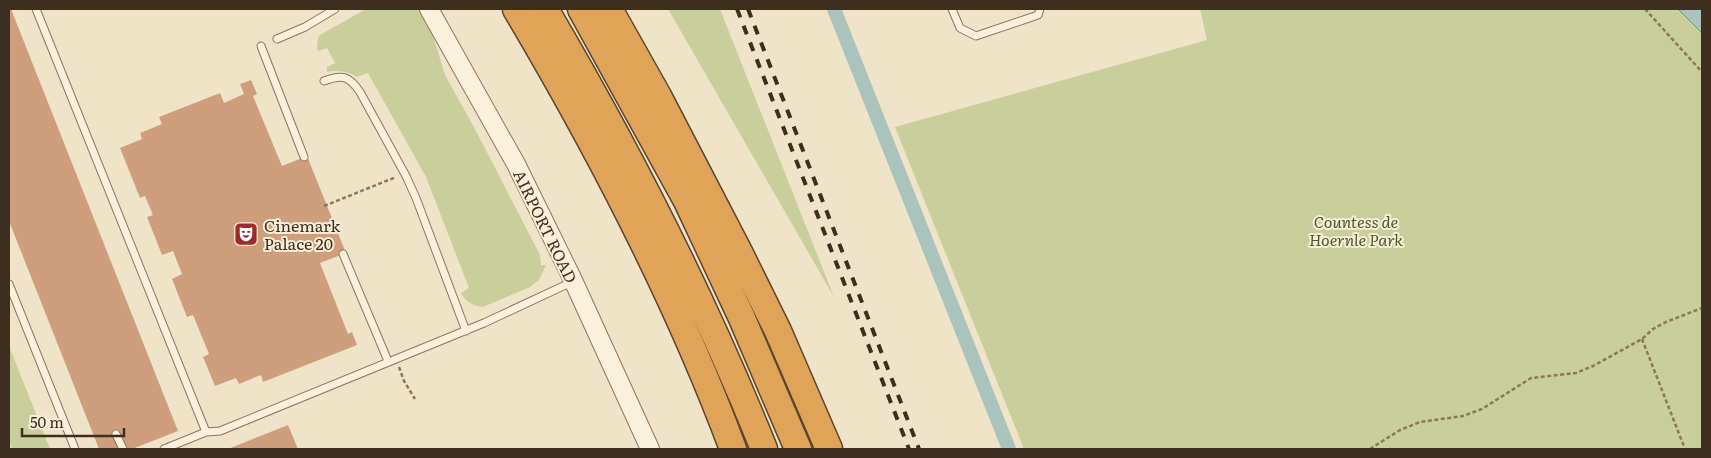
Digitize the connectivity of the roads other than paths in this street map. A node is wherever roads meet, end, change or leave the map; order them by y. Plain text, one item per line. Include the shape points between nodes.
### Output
1 (36, 9) edge
2 (335, 9) edge
3 (429, 9) edge
4 (516, 9) edge
5 (545, 9) edge
6 (581, 9) edge
7 (609, 9) edge
8 (952, 9) edge
9 (1040, 9) edge
10 (277, 39) dead end
11 (261, 46) dead end
12 (324, 81) dead end
13 (304, 157) dead end
14 (343, 254) dead end
15 (573, 281) junction
16 (9, 284) edge
17 (466, 330) junction
18 (388, 362) junction
19 (206, 432) junction
20 (116, 434) dead end
21 (75, 449) edge
22 (123, 449) edge
23 (164, 449) edge
24 (650, 449) edge
25 (733, 449) edge
26 (764, 449) edge
27 (798, 449) edge
28 (829, 449) edge

1 - 19 lane
2 - 10 lane
3 - 15 street, AIRPORT ROAD via 516,164
4 - 25 highway via 630,215
5 - 26 highway via 670,241
6 - 27 highway via 687,201
7 - 28 highway via 658,96 778,331
8 - 9 lane via 960,28 976,36 1038,15
11 - 13 lane
12 - 17 lane via 340,76 354,84 416,198
14 - 18 lane
15 - 17 lane
15 - 24 street, AIRPORT ROAD
16 - 21 lane
17 - 18 lane
18 - 19 lane via 220,431
19 - 23 lane
20 - 22 lane

